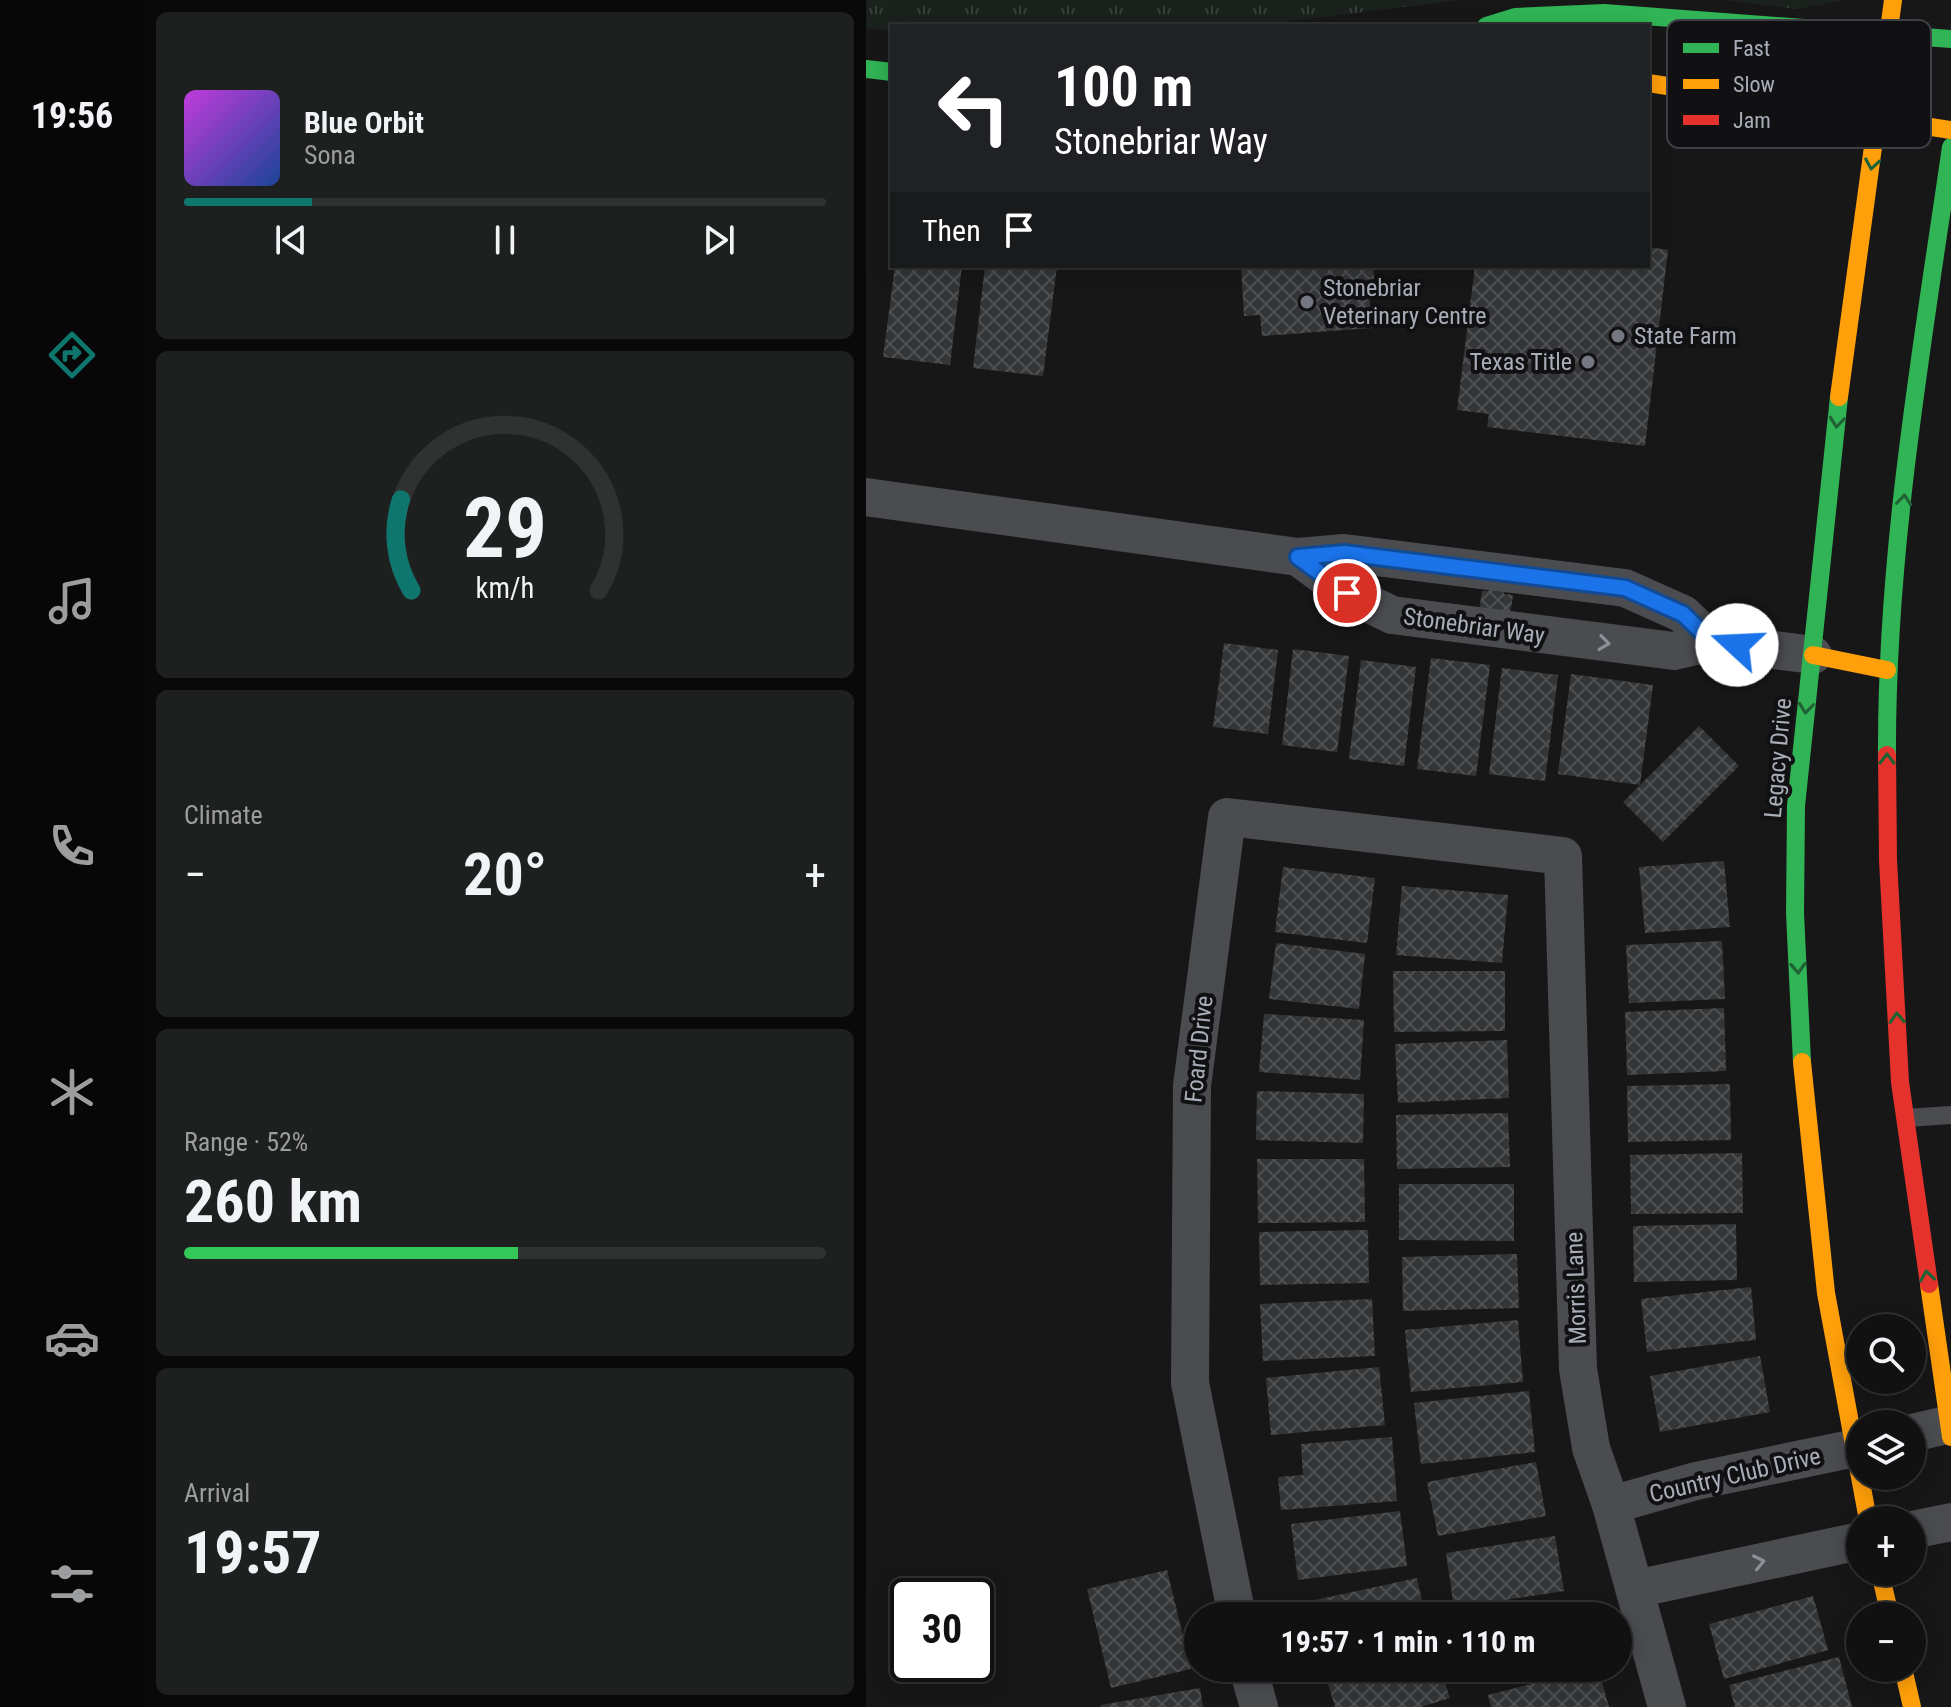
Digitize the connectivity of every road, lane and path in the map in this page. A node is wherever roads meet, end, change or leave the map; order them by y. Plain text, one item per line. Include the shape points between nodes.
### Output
1 (1893, 0) edge
2 (1715, 20) edge
3 (1890, 20) edge
4 (1492, 24) edge
5 (1931, 36) edge
6 (1951, 39) edge
7 (866, 69) edge
8 (890, 72) edge
9 (1931, 128) edge
10 (1951, 130) edge
11 (1951, 147) edge
12 (1875, 148) edge
13 (866, 497) edge
14 (1298, 557) junction
15 (1551, 579) junction
16 (1541, 636) junction
17 (1712, 642) junction
18 (1813, 655) junction
19 (1887, 670) junction
20 (1563, 856) joint
21 (1951, 1115) edge
22 (1905, 1118) junction
23 (1849, 1410) edge
24 (1940, 1429) edge
25 (1846, 1450) edge
26 (1611, 1505) junction
27 (1951, 1522) edge
28 (1926, 1527) edge
29 (1846, 1544) edge
30 (1635, 1589) junction
31 (1234, 1602) edge
32 (1252, 1682) edge
33 (1906, 1682) edge
34 (1259, 1707) edge
35 (1667, 1707) edge
36 (1912, 1707) edge

1 - 3 main road, Legacy Drive
2 - 4 main road via 1604,13 1515,17
5 - 6 main road
7 - 8 main road
9 - 10 main road
19 -> 11 main road via 1914,401
12 -> 18 main road, Legacy Drive via 1840,389
13 - 14 street, Stonebriar Way
14 - 15 street via 1344,553
14 - 16 street, Stonebriar Way via 1347,593 1392,615
15 - 16 street
15 - 17 street via 1625,588 1683,614
16 -> 17 street, Stonebriar Way via 1674,651
17 - 18 street, Stonebriar Way
18 - 19 main road
18 -> 23 main road, Legacy Drive via 1796,806 1795,913 1804,1099 1826,1293
22 -> 19 main road via 1888,860
20 - 26 street, Morris Lane via 1578,1369 1591,1448
20 - 31 street, Foard Drive via 1227,817 1192,1086 1190,1383
21 - 22 lane
24 -> 22 main road
25 - 26 street, Country Club Drive via 1696,1481
26 - 30 street, Morris Lane
27 - 28 street
30 -> 29 street
30 - 35 street, Morris Lane
32 - 34 street
33 - 36 main road

